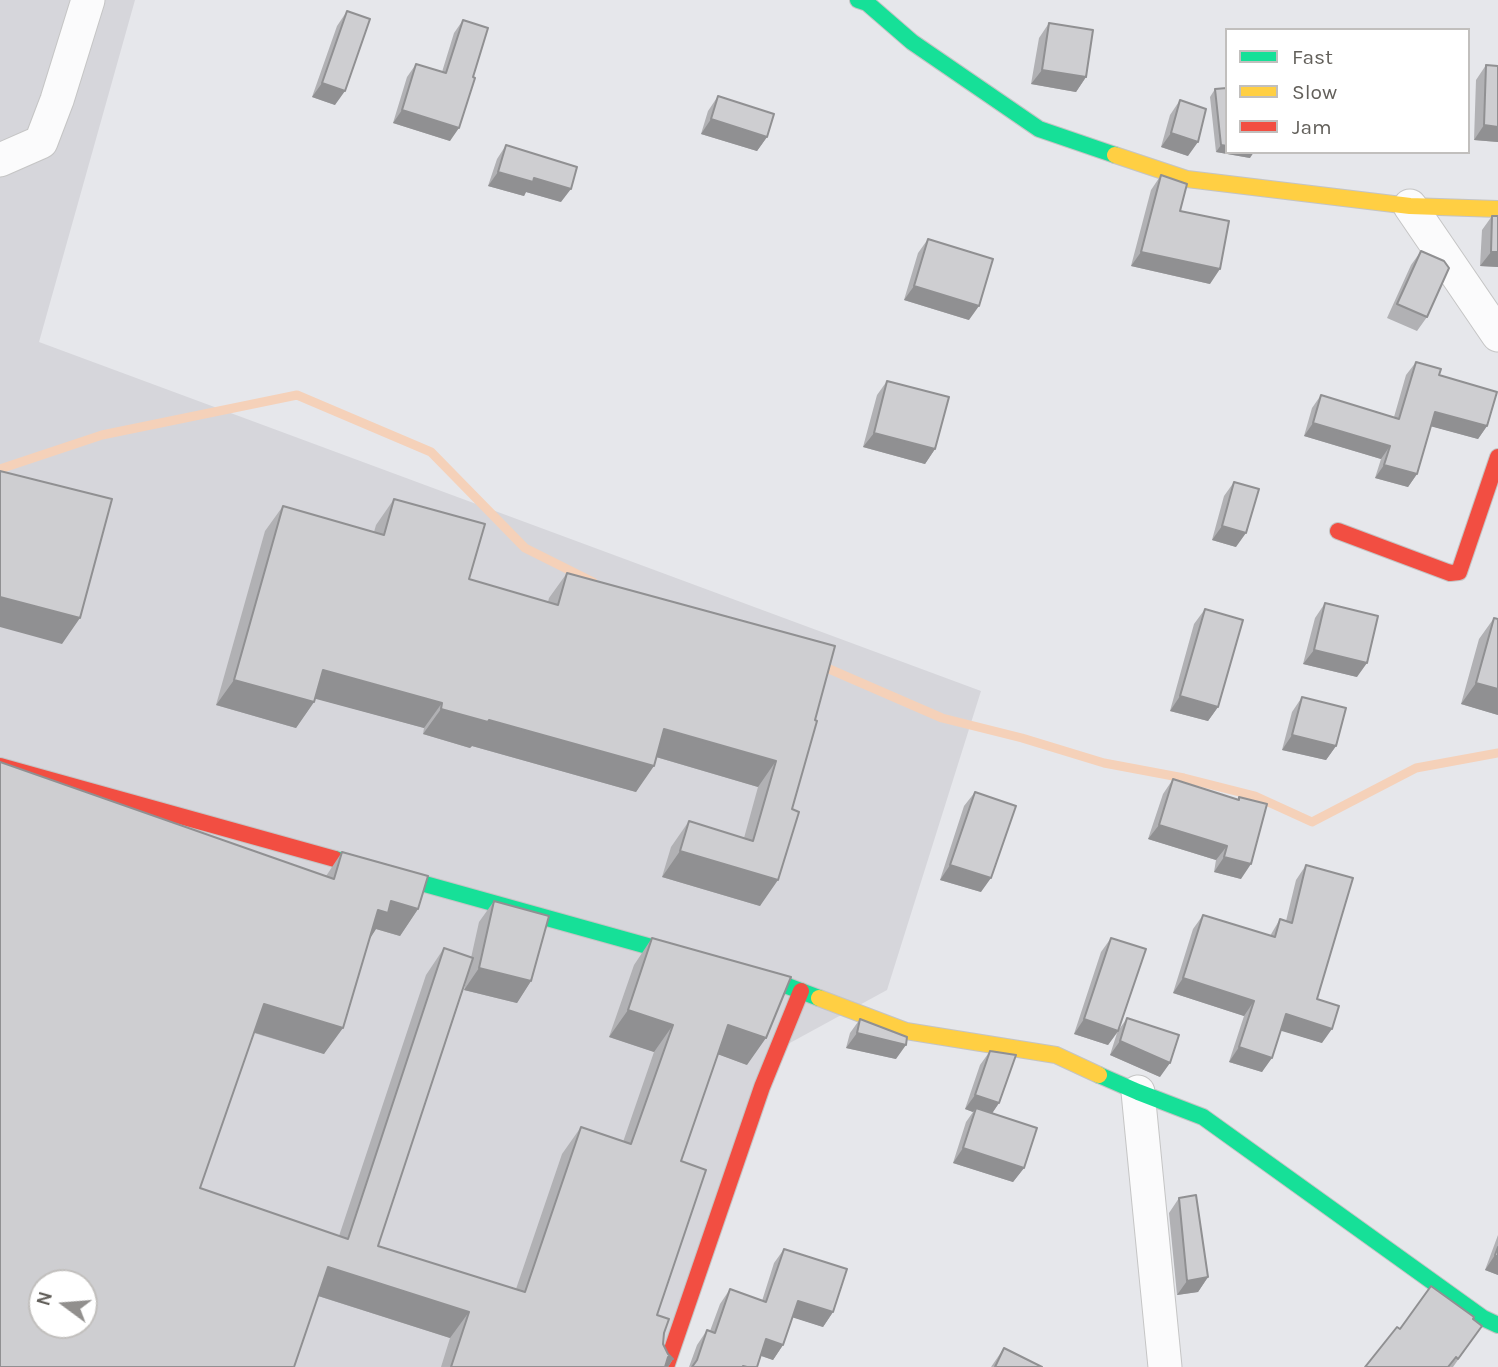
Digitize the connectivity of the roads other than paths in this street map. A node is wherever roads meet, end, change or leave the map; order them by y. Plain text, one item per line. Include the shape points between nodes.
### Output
1 (88, 0) edge
2 (864, 1) edge
3 (0, 160) edge
4 (1410, 206) junction
5 (1498, 209) edge
6 (1498, 335) edge
7 (1498, 457) edge
8 (1338, 531) dead end
9 (0, 766) edge
10 (801, 991) junction
11 (1138, 1092) junction
12 (1498, 1325) edge
13 (666, 1367) edge
14 (1165, 1367) edge

1 - 3 street via 41,142
2 - 4 street via 912,42 1039,129 1187,179
4 - 5 street
4 - 6 street
7 - 8 street via 1459,572 1450,573
9 - 10 street
10 - 11 street via 906,1031 1056,1055
10 - 13 street via 762,1087
11 - 12 street via 1203,1117
11 - 14 street

